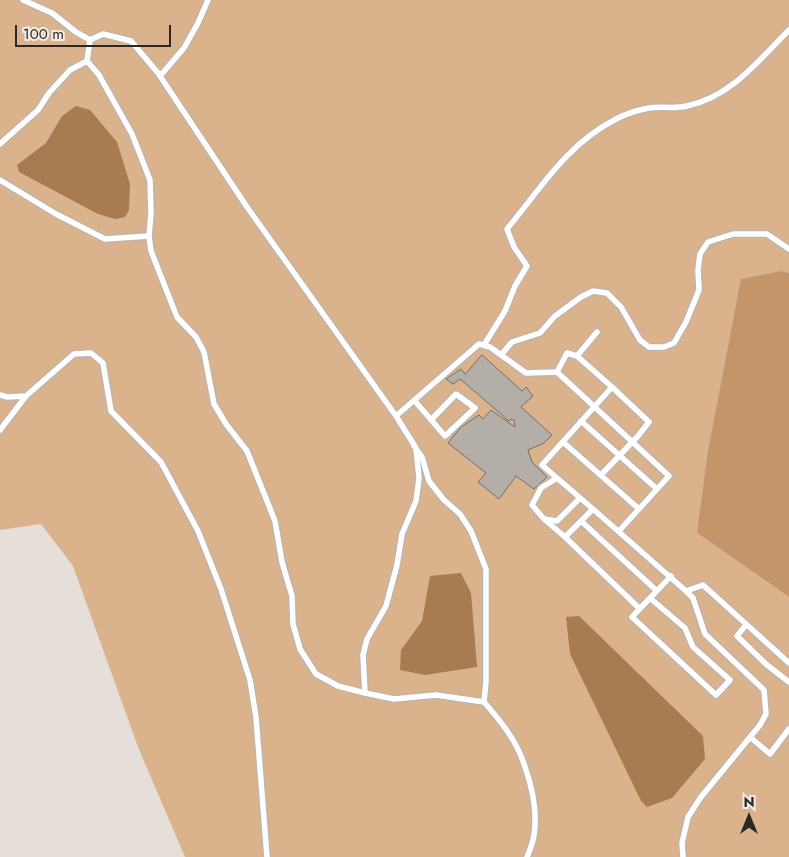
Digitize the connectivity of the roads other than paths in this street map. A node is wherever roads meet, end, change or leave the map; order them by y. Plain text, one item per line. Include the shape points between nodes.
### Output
1 (23, 0) edge
2 (208, 0) edge
3 (789, 30) edge
4 (90, 40) junction
5 (87, 61) junction
6 (160, 76) junction
7 (0, 144) edge
8 (0, 180) edge
9 (148, 236) junction
10 (789, 249) edge
11 (598, 332) dead end
12 (484, 346) junction
13 (501, 355) junction
14 (577, 356) junction
15 (557, 372) junction
16 (612, 388) junction
17 (0, 396) edge
18 (26, 396) junction
19 (414, 400) junction
20 (595, 407) junction
21 (396, 416) junction
22 (431, 420) junction
23 (582, 421) junction
24 (0, 430) edge
25 (563, 442) junction
26 (633, 442) junction
27 (414, 446) junction
28 (620, 456) junction
29 (601, 475) junction
30 (557, 478) junction
31 (657, 489) junction
32 (580, 498) junction
33 (593, 508) junction
34 (639, 509) junction
35 (544, 519) junction
36 (580, 521) junction
37 (619, 531) junction
38 (565, 537) junction
39 (671, 576) junction
40 (657, 591) junction
41 (686, 591) junction
42 (650, 598) junction
43 (640, 609) junction
44 (746, 625) junction
45 (789, 663) edge
46 (789, 683) edge
47 (365, 693) junction
48 (484, 702) junction
49 (789, 729) edge
50 (750, 737) junction
51 (267, 857) edge
52 (527, 857) edge
53 (683, 857) edge

1 - 4 lane via 52,13
2 - 6 lane via 184,48
3 - 12 lane via 746,75 717,96 686,107 649,108 618,118 592,133 570,152 507,229 527,266
4 - 5 lane
4 - 6 lane via 103,34 131,41
5 - 7 lane via 70,70 48,93 38,110
5 - 9 lane via 99,75 132,134 150,180 152,213
6 - 21 lane via 253,215
8 - 9 lane via 105,240
9 - 47 lane via 177,317 196,337 204,352 214,404 247,451 276,520 300,649 316,674 338,686
10 - 13 lane via 767,234 733,234 708,242 700,254 699,290 686,322 674,343 664,347 649,347 640,340 622,307 607,293 593,291 555,316 540,333 512,342
11 - 14 lane
12 - 13 lane
12 - 19 lane via 479,344
13 - 15 lane via 526,372
14 - 15 lane via 566,353
14 - 16 lane
15 - 20 lane
16 - 20 lane
16 - 26 lane via 649,422
17 - 18 lane
18 - 24 lane
18 - 51 lane via 74,354 91,353 103,363 111,410 161,462 198,531 221,589 250,680
19 - 21 lane
19 - 22 lane
20 - 23 lane
20 - 26 lane
21 - 27 lane
22 - 22 lane via 444,436 475,408 456,394
23 - 25 lane
23 - 28 lane
25 - 29 lane
25 - 30 lane via 542,465
26 - 28 lane
26 - 31 lane via 669,476
27 - 47 lane via 419,478 416,501 402,534 386,606 367,639 363,656
27 - 48 lane via 422,457 429,481 460,514 471,531 486,570
28 - 29 lane
28 - 31 lane
29 - 34 lane
30 - 32 lane
30 - 35 lane via 541,488 532,505
31 - 34 lane
32 - 33 lane
32 - 35 lane via 557,521
33 - 36 lane
33 - 37 lane
34 - 37 lane
35 - 38 lane
36 - 38 lane
36 - 40 lane
37 - 39 lane
38 - 43 lane
39 - 40 lane
39 - 41 lane
40 - 42 lane
41 - 44 lane via 703,585
41 - 50 lane via 693,598 704,634 764,690 766,714
42 - 43 lane
42 - 43 lane via 685,628 693,647 730,680 716,695 632,617
44 - 45 lane
44 - 46 lane via 737,636
47 - 48 lane via 394,698 436,695
48 - 52 lane via 500,720 520,755 531,790 536,819
49 - 50 lane via 770,754
50 - 53 lane via 688,817 682,843

